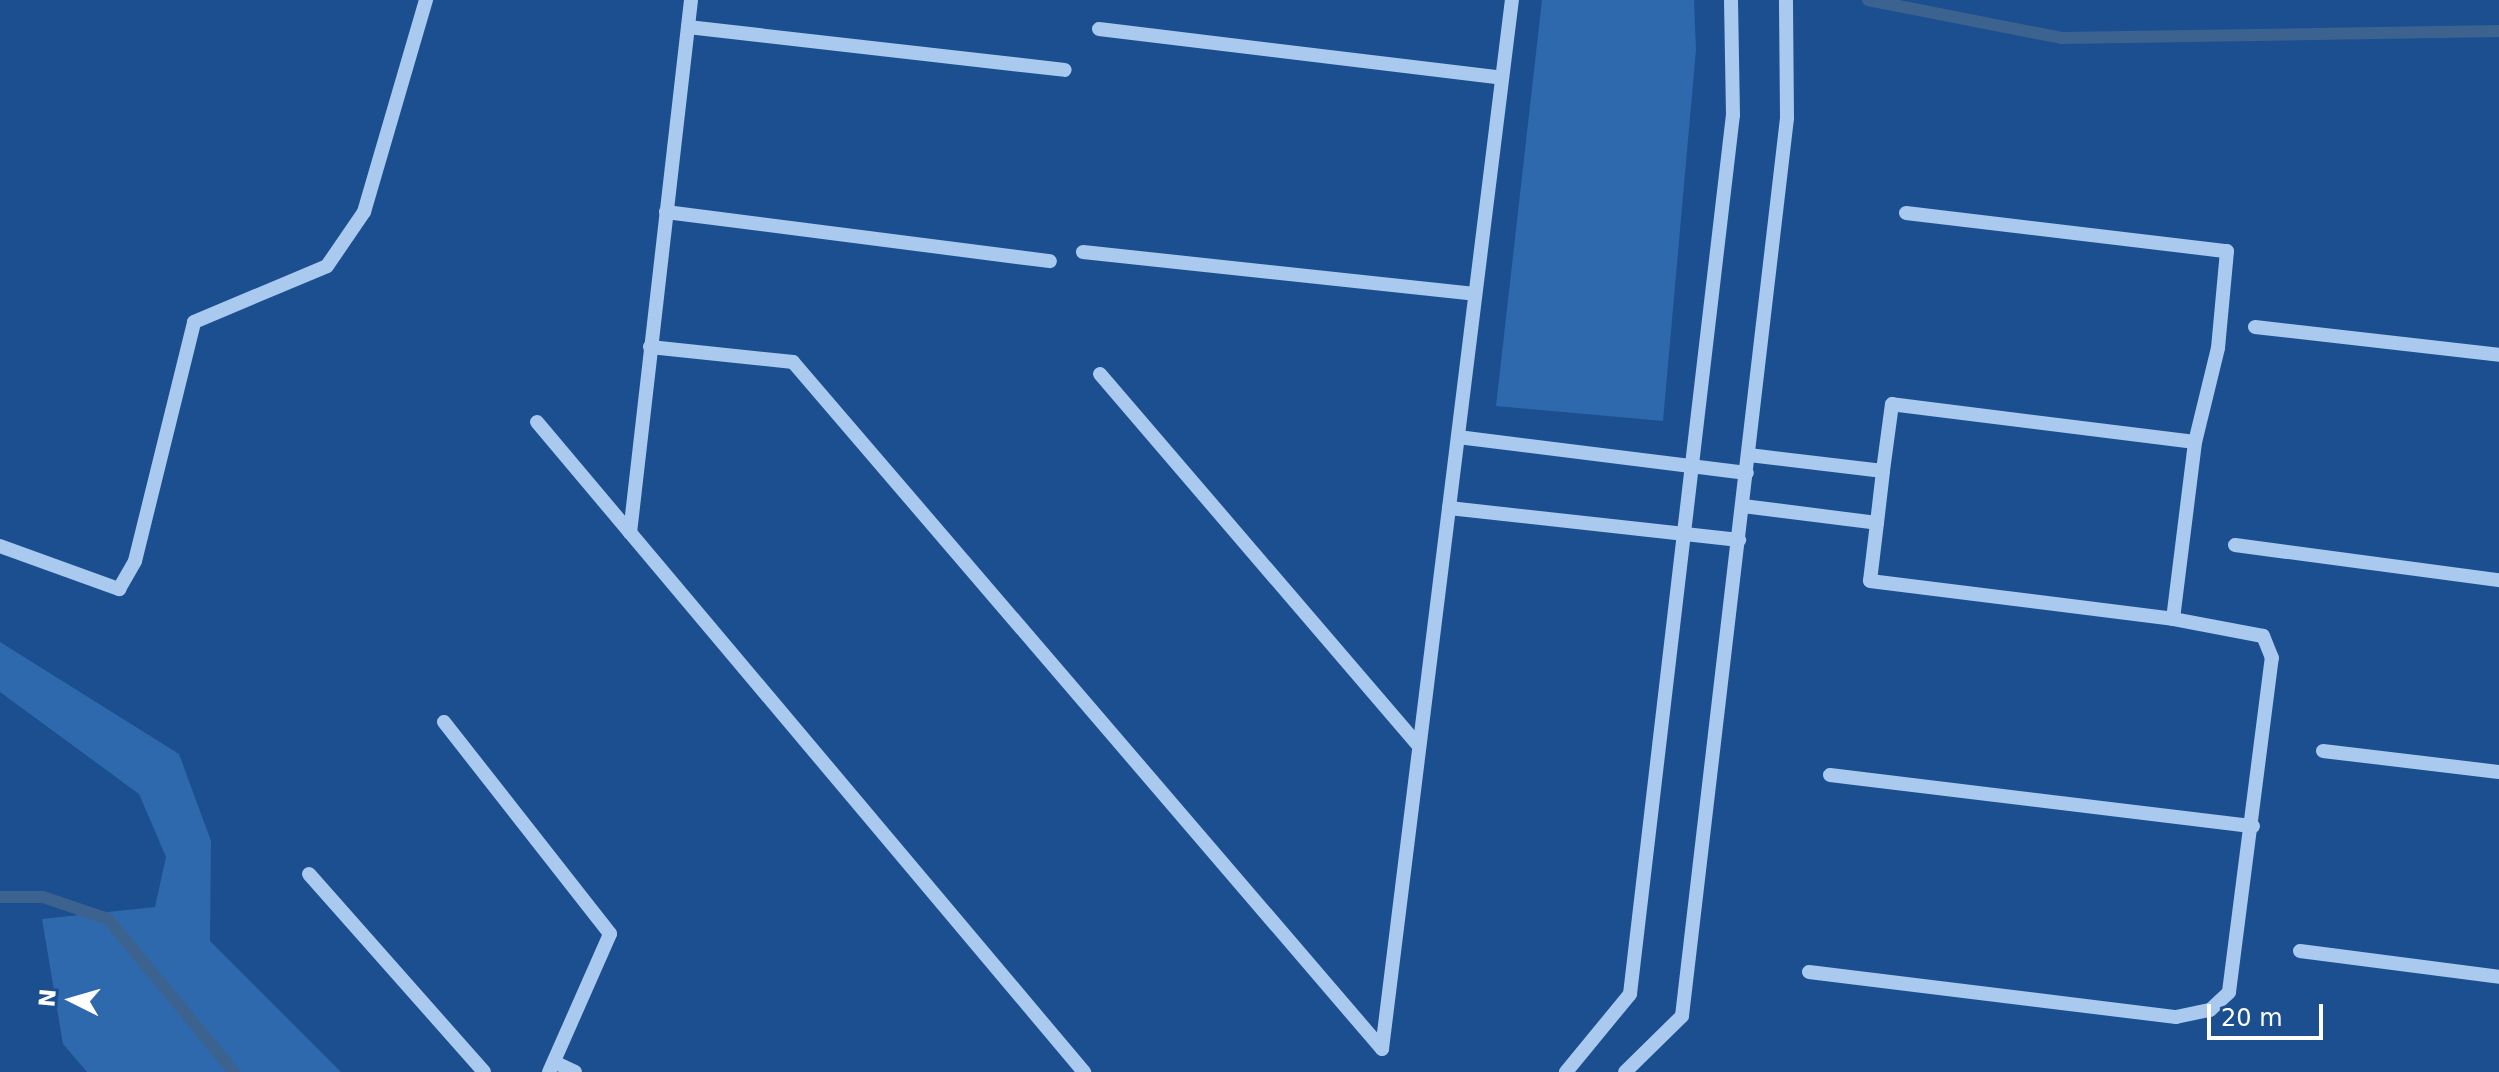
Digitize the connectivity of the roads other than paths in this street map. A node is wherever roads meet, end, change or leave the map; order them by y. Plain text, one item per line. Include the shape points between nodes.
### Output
1 (426, 0) edge
2 (691, 0) edge
3 (1512, 0) edge
4 (1731, 0) edge
5 (1786, 0) edge
6 (688, 27) junction
7 (1099, 29) dead end
8 (1065, 70) dead end
9 (1502, 78) junction
10 (666, 212) junction
11 (1906, 213) dead end
12 (1083, 252) dead end
13 (1050, 261) dead end
14 (1475, 294) junction
15 (2255, 327) dead end
16 (650, 347) junction
17 (2499, 355) edge
18 (1100, 374) dead end
19 (537, 422) dead end
20 (1458, 437) junction
21 (2195, 442) junction
22 (1749, 455) junction
23 (1693, 466) junction
24 (1883, 471) junction
25 (1747, 473) junction
26 (1743, 506) junction
27 (1449, 508) junction
28 (1877, 523) junction
29 (630, 533) junction
30 (1685, 534) junction
31 (1739, 540) junction
32 (2235, 545) dead end
33 (0, 546) edge
34 (2499, 580) edge
35 (2173, 619) junction
36 (444, 722) dead end
37 (1419, 746) junction
38 (2323, 751) dead end
39 (2499, 772) edge
40 (1830, 775) dead end
41 (2253, 826) junction
42 (309, 874) dead end
43 (2300, 951) dead end
44 (1809, 972) dead end
45 (2499, 977) edge
46 (552, 1067) edge
47 (484, 1072) edge
48 (575, 1072) edge
49 (1084, 1072) edge
50 (1566, 1072) edge
51 (1625, 1072) edge

1 - 33 street via 364,212 327,266 194,322 135,561 119,589
2 - 6 street
3 - 9 street
4 - 23 street via 1733,115
5 - 22 street via 1787,118
6 - 8 street
6 - 10 street
7 - 9 street
9 - 14 street
10 - 13 street
10 - 16 street
11 - 21 street via 2227,251 2218,348
12 - 14 street
14 - 20 street
15 - 17 street
16 - 29 street
16 - 37 street via 793,362 1382,1049
18 - 37 street
19 - 29 street
20 - 23 street
20 - 27 street
21 - 24 street via 1892,404
21 - 35 street
22 - 24 street
22 - 25 street
23 - 25 street
23 - 30 street
24 - 28 street
25 - 26 street
26 - 28 street
26 - 31 street
27 - 30 street
27 - 37 street
28 - 35 street via 1870,581
29 - 49 street
30 - 31 street
30 - 50 street via 1630,994
31 - 51 street via 1682,1016
32 - 34 street
35 - 41 street via 2263,636 2272,658
36 - 46 street via 610,934
38 - 39 street
40 - 41 street
41 - 44 street via 2229,992 2210,1010 2176,1017
42 - 47 street
43 - 45 street
46 - 48 street

